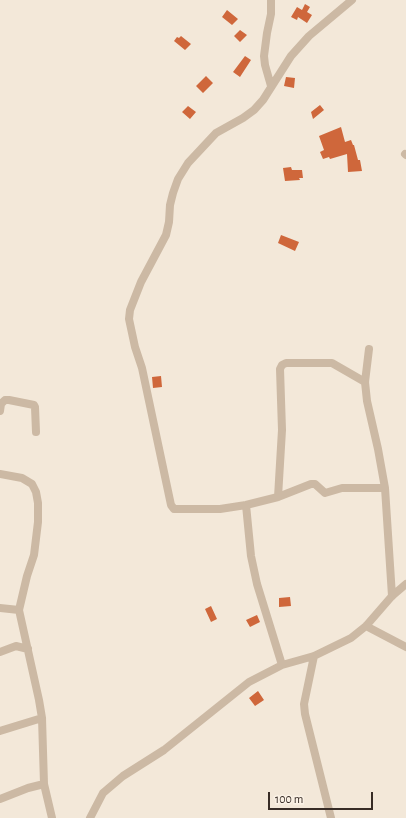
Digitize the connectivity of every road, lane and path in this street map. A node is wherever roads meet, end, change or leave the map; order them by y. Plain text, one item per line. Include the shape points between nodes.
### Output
1 (271, 0) edge
2 (352, 0) edge
3 (271, 86) junction
4 (369, 349) dead end
5 (365, 382) junction
6 (0, 411) edge
7 (36, 432) dead end
8 (0, 474) edge
9 (385, 488) junction
10 (278, 498) junction
11 (246, 505) junction
12 (406, 584) edge
13 (392, 596) junction
14 (0, 608) edge
15 (19, 610) junction
16 (366, 626) junction
17 (406, 646) edge
18 (28, 649) junction
19 (0, 652) edge
20 (314, 656) junction
21 (282, 665) junction
22 (42, 718) junction
23 (0, 731) edge
24 (44, 784) junction
25 (0, 798) edge
26 (52, 818) edge
27 (90, 818) edge
28 (331, 818) edge

1 - 3 street via 264,56
2 - 3 street via 309,36 291,56
3 - 11 street via 254,110 216,133 188,163 178,179 170,205 166,235 141,282 129,313 171,505 174,509 220,509
4 - 5 street
5 - 9 street
5 - 10 street via 332,363 282,365
6 - 7 street via 5,400 34,405
8 - 15 street via 22,478 32,484 38,503 34,555
9 - 10 street via 342,488 325,493 315,484 311,484
9 - 13 street
10 - 11 street
11 - 21 street via 251,556 257,584
12 - 13 street
13 - 16 street
14 - 15 street
15 - 18 street
16 - 17 street
16 - 20 street via 351,638
18 - 19 street via 16,646
18 - 22 street
20 - 21 street
20 - 28 street via 304,704 305,714
21 - 27 street via 249,682 164,750 123,776 103,793
22 - 23 street
22 - 24 street
24 - 25 street
24 - 26 street

